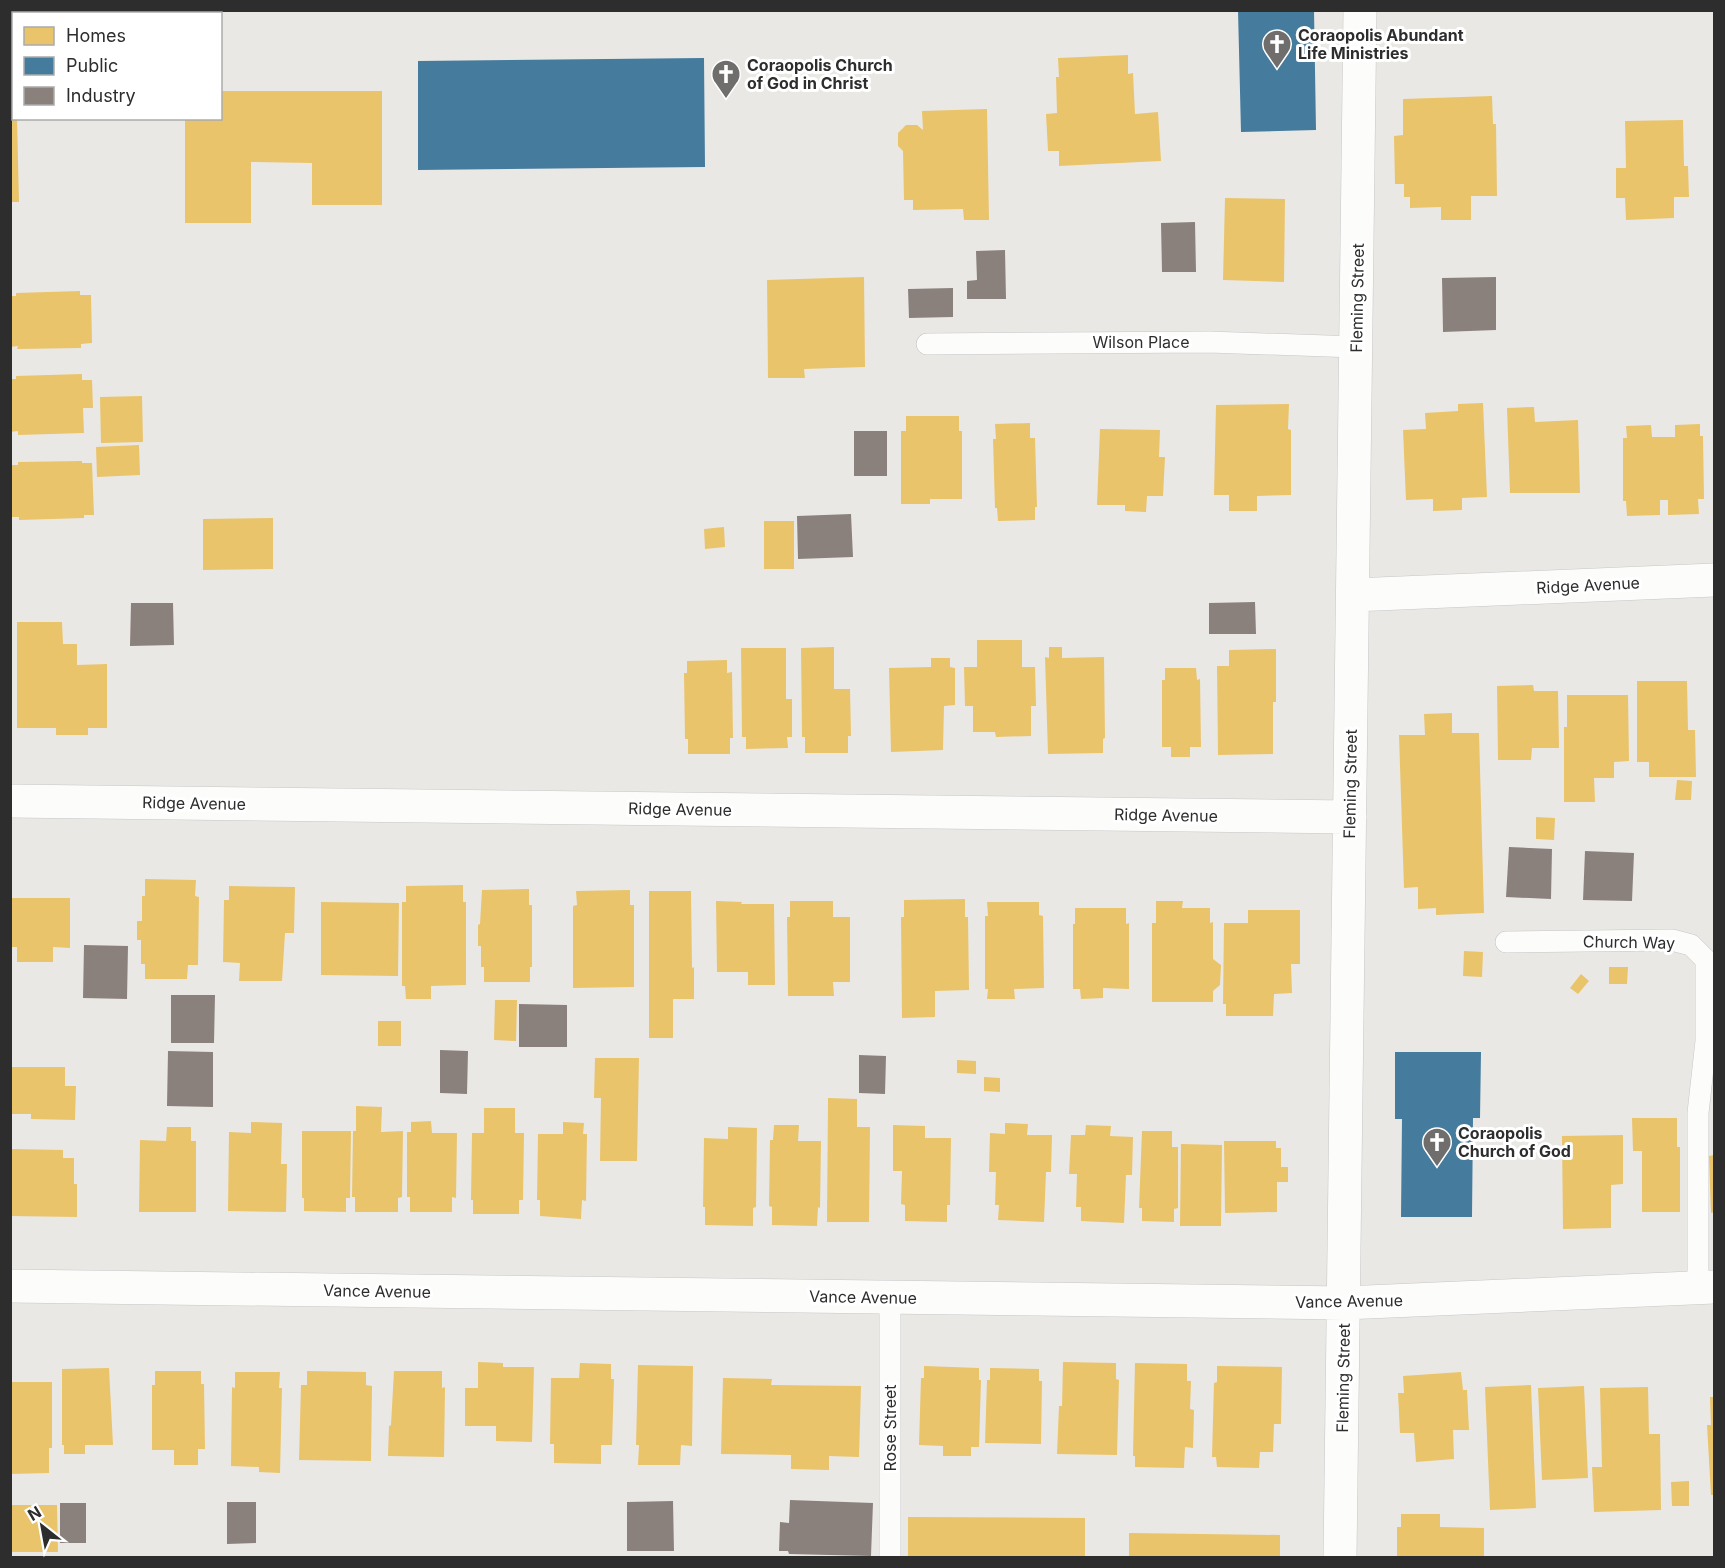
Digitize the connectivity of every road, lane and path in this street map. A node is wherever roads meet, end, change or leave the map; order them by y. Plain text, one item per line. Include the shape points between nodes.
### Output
1 (1360, 10) edge
2 (927, 344) dead end
3 (1356, 347) junction
4 (1714, 580) edge
5 (1353, 596) junction
6 (10, 801) edge
7 (1350, 817) junction
8 (1506, 942) dead end
9 (10, 1286) edge
10 (1706, 1288) edge
11 (890, 1298) junction
12 (1344, 1303) junction
13 (890, 1557) edge
14 (1340, 1557) edge

1 - 3 street, Fleming Street
2 - 3 lane, Wilson Place via 1209,342
3 - 5 street, Fleming Street
4 - 5 street, Ridge Avenue
5 - 7 street, Fleming Street
6 - 7 street, Ridge Avenue
7 - 12 street, Fleming Street
8 - 10 lane, Church Way via 1672,940 1691,945 1706,960 1706,1041 1698,1113
9 - 11 street, Vance Avenue
10 - 12 street, Vance Avenue
11 - 12 street, Vance Avenue
11 - 13 lane, Rose Street
12 - 14 street, Fleming Street

